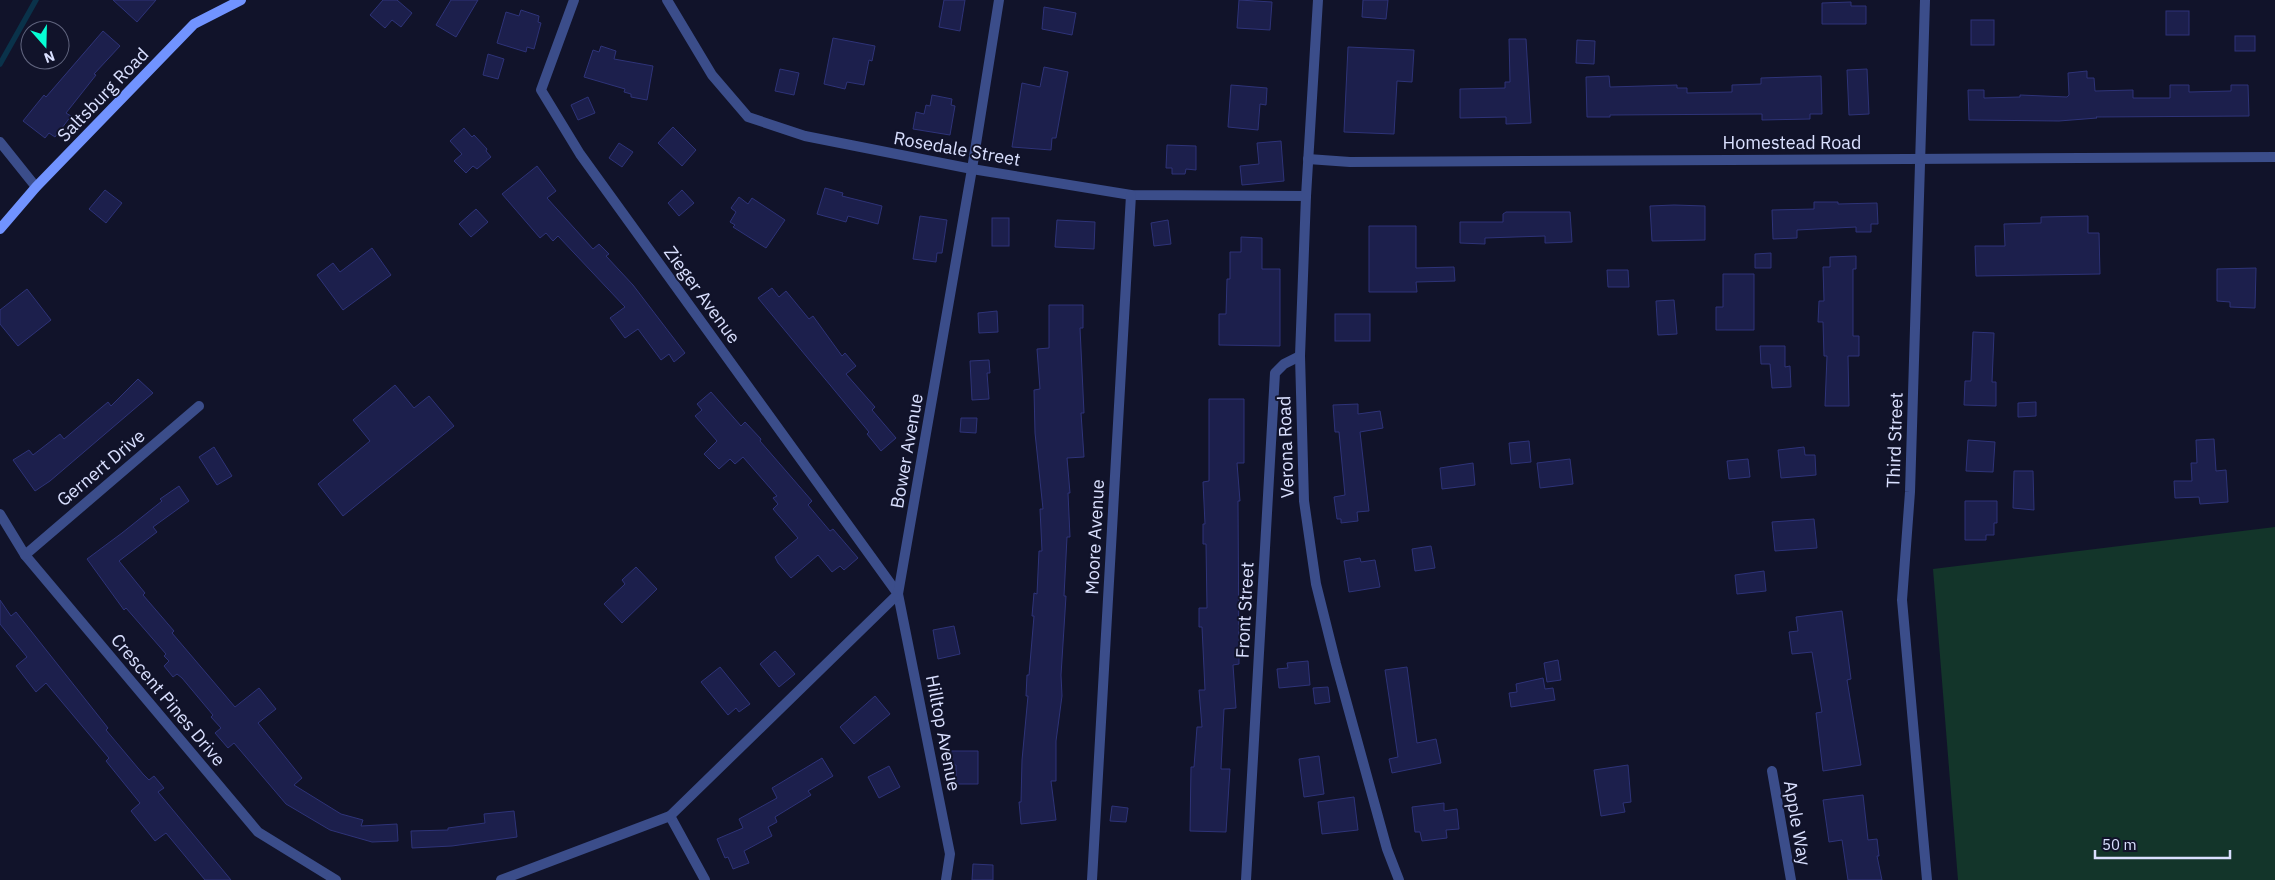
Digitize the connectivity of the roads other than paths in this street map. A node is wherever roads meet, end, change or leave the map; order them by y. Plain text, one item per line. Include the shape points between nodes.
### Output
1 (241, 0) edge
2 (574, 0) edge
3 (667, 0) edge
4 (999, 0) edge
5 (1318, 0) edge
6 (1925, 0) edge
7 (0, 142) edge
8 (2275, 157) edge
9 (1308, 159) junction
10 (1920, 159) junction
11 (972, 169) junction
12 (36, 187) junction
13 (1131, 195) junction
14 (1306, 196) junction
15 (0, 229) edge
16 (1300, 356) junction
17 (199, 406) dead end
18 (0, 514) edge
19 (24, 555) junction
20 (898, 594) junction
21 (1772, 771) dead end
22 (670, 816) junction
23 (336, 880) edge
24 (501, 880) edge
25 (705, 880) edge
26 (946, 880) edge
27 (1092, 880) edge
28 (1246, 880) edge
29 (1399, 880) edge
30 (1791, 880) edge
31 (1927, 880) edge

1 - 12 main road, Saltsburg Road via 194,24
2 - 20 street, Zieger Avenue via 541,90 580,154
3 - 11 street, Rosedale Street via 712,75 748,117 805,136
4 - 11 street, Bower Avenue
5 - 9 street, Verona Road
6 - 10 street, Third Street
7 - 12 street
8 - 10 street, Homestead Road
9 - 10 street, Homestead Road via 1368,162
9 - 14 street, Verona Road
10 - 31 street, Third Street via 1910,492 1902,600
11 - 13 street, Rosedale Street
11 - 20 street, Bower Avenue
12 - 15 main road, Saltsburg Road
13 - 14 street, Rosedale Street
13 - 27 street, Moore Avenue
14 - 16 street, Verona Road
16 - 28 street, Front Street via 1275,373
16 - 29 street, Verona Road via 1304,501 1316,584 1345,703
17 - 19 street, Gernert Drive
18 - 19 street, Crescent Pines Drive
19 - 23 street, Crescent Pines Drive via 258,832
20 - 22 street
20 - 26 street, Hilltop Avenue via 950,854
21 - 30 street, Apple Way
22 - 24 street
22 - 25 street

